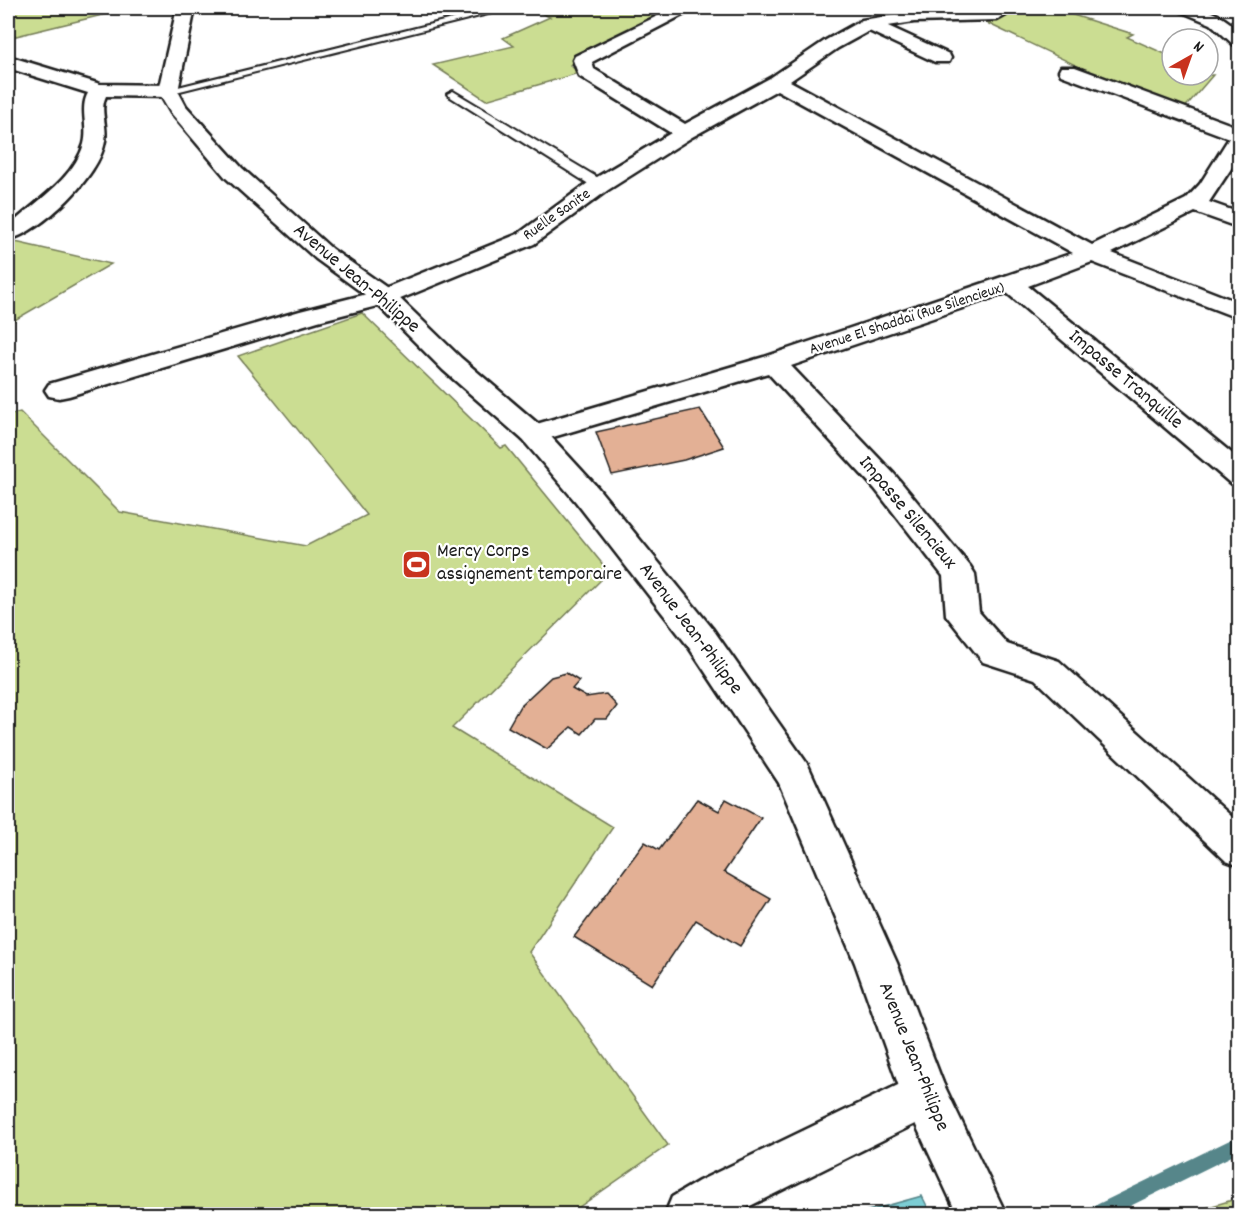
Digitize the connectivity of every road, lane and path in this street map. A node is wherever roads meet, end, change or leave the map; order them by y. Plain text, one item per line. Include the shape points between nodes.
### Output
1 (186, 8) edge
2 (507, 8) edge
3 (687, 8) edge
4 (1188, 8) edge
5 (997, 15) dead end
6 (1217, 20) junction
7 (868, 24) junction
8 (1239, 27) edge
9 (1239, 41) edge
10 (942, 58) dead end
11 (8, 62) edge
12 (1068, 71) dead end
13 (777, 82) junction
14 (99, 90) junction
15 (168, 91) junction
16 (453, 94) dead end
17 (685, 133) junction
18 (1239, 136) edge
19 (1233, 162) edge
20 (600, 185) junction
21 (1194, 204) junction
22 (1239, 221) edge
23 (8, 234) edge
24 (8, 245) edge
25 (1092, 254) junction
26 (1011, 284) junction
27 (384, 297) junction
28 (1239, 312) edge
29 (773, 363) junction
30 (59, 390) dead end
31 (533, 434) junction
32 (1239, 476) edge
33 (1239, 849) edge
34 (926, 1095) junction
35 (689, 1215) edge
36 (982, 1215) edge

1 - 15 street
2 - 15 lane
3 - 17 street via 582,60 586,72
4 - 6 street
5 - 7 street, Ruelle Sanite via 914,17
6 - 8 street
6 - 9 street
7 - 10 street
7 - 13 street, Ruelle Sanite
11 - 14 street
12 - 18 street
13 - 17 street, Ruelle Sanite
13 - 25 street
14 - 15 street
14 - 23 street via 93,102 95,142 80,175 24,225
15 - 27 street, Avenue Jean-Philippe via 178,109 234,173 324,254
16 - 20 lane
17 - 20 street, Ruelle Sanite
18 - 19 street, Avenue El Shaddaï (Rue Silencieux)
19 - 21 street, Avenue El Shaddaï (Rue Silencieux)
20 - 27 street, Ruelle Sanite via 526,239
21 - 22 street
21 - 25 street, Avenue El Shaddaï (Rue Silencieux)
23 - 24 street
25 - 26 street, Avenue El Shaddaï (Rue Silencieux)
25 - 28 street
26 - 29 street, Avenue El Shaddaï (Rue Silencieux)
26 - 32 street, Impasse Tranquille
27 - 30 street, Ruelle Sanite
27 - 31 street, Avenue Jean-Philippe via 452,364
29 - 31 street, Avenue El Shaddaï (Rue Silencieux)
29 - 33 street, Impasse Silencieux via 885,482 959,574 963,615 995,653 1047,670
31 - 34 street, Avenue Jean-Philippe via 587,495 700,638 795,776 876,963
34 - 35 street
34 - 36 street, Avenue Jean-Philippe

